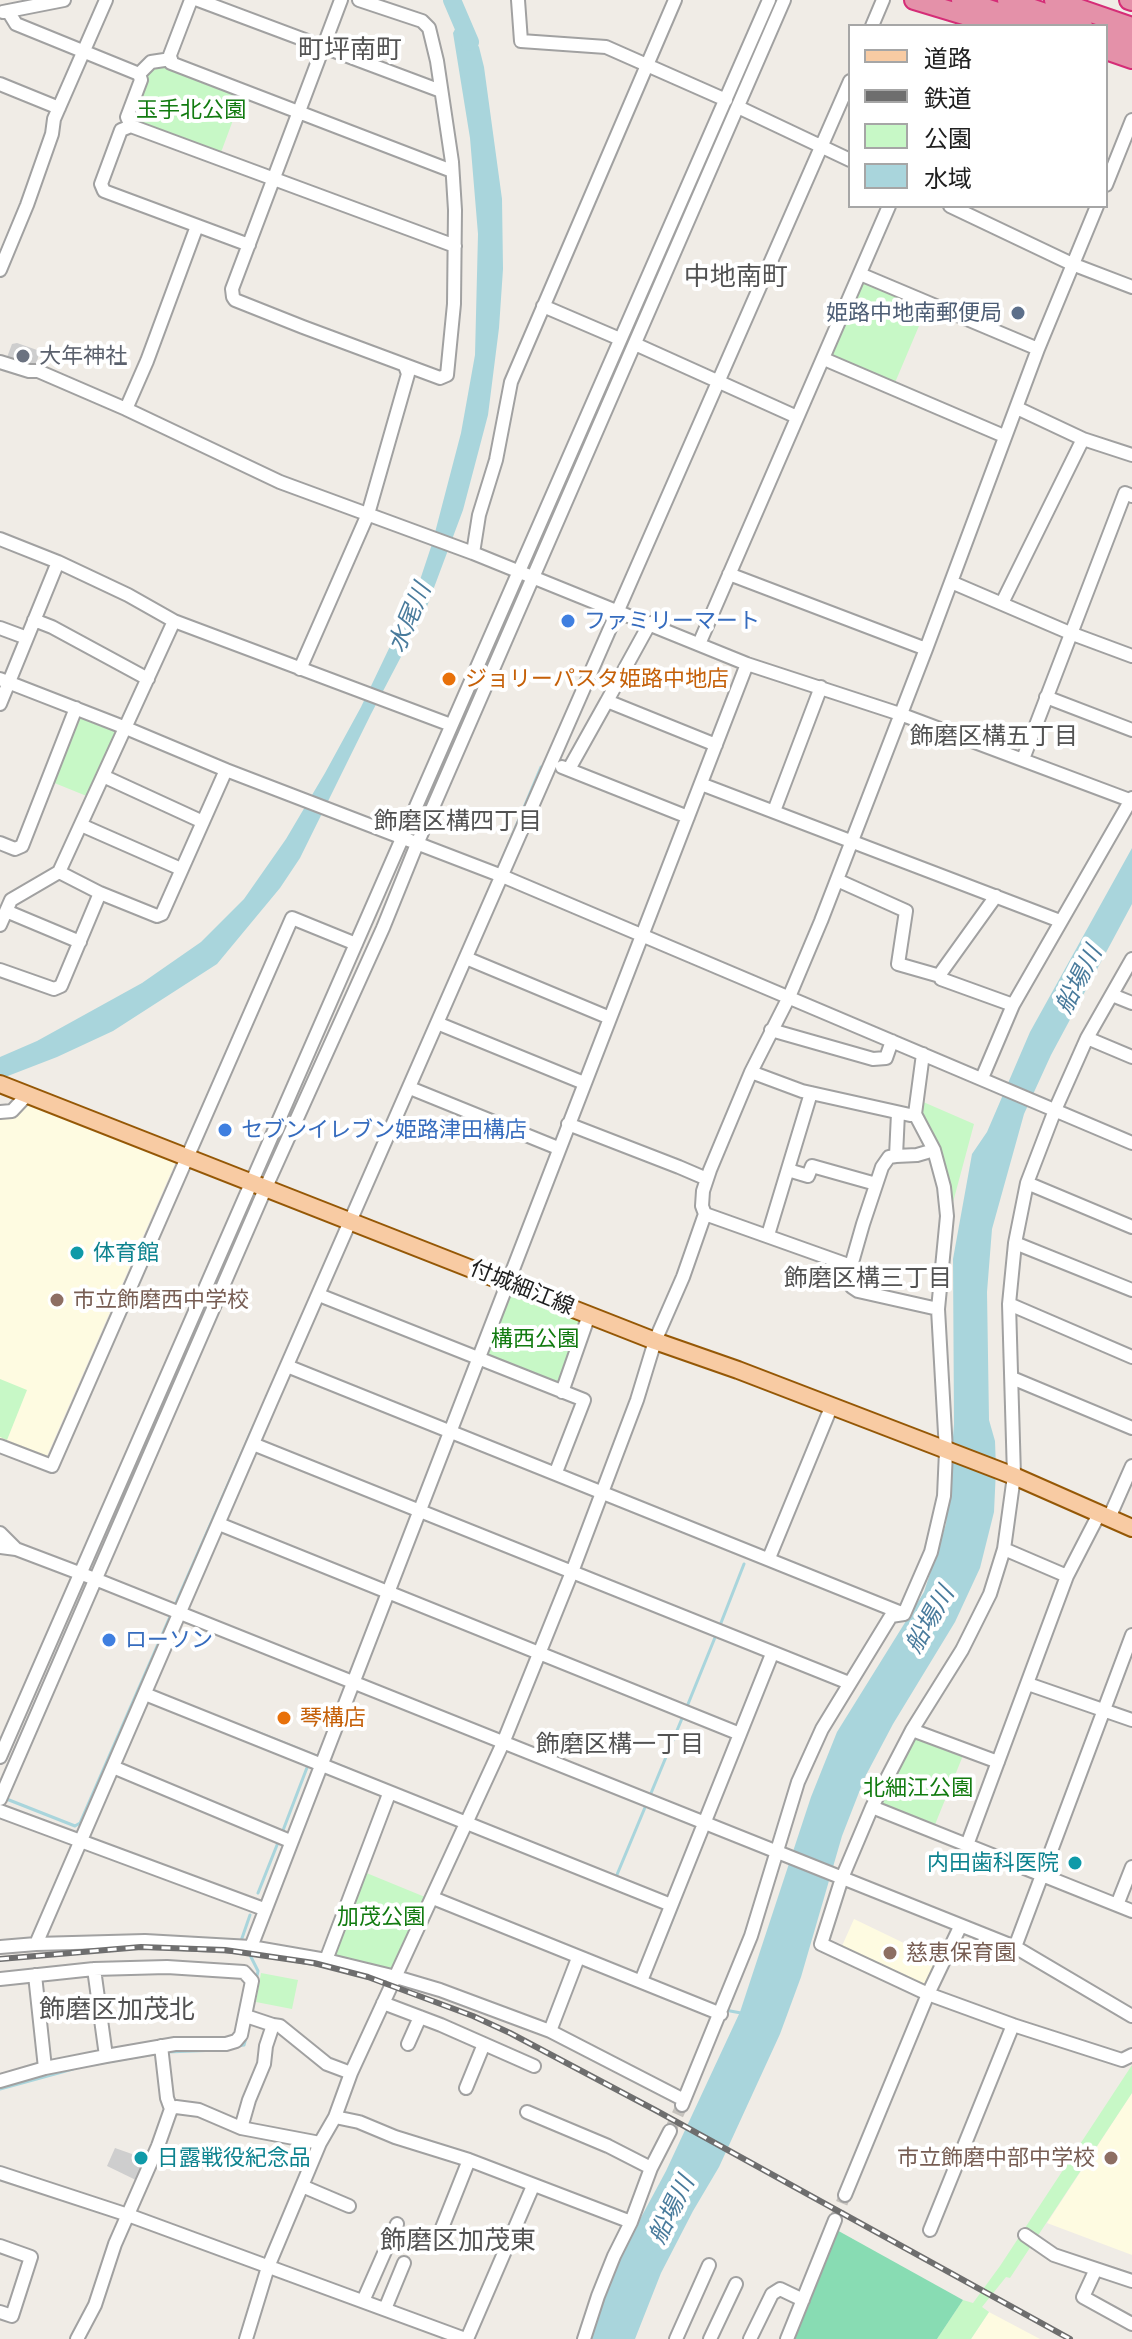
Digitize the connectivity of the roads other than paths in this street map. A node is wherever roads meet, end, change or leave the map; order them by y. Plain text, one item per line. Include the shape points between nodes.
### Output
1 (64, 0) edge
2 (106, 0) edge
3 (191, 0) edge
4 (198, 0) edge
5 (341, 0) edge
6 (359, 0) edge
7 (518, 0) edge
8 (675, 0) edge
9 (769, 0) edge
10 (784, 0) edge
11 (883, 0) edge
12 (914, 0) edge
13 (961, 0) edge
14 (1007, 0) edge
15 (1054, 0) edge
16 (1092, 0) edge
17 (4, 12) edge
18 (1132, 14) edge
19 (873, 24) edge
20 (993, 24) edge
21 (1034, 24) edge
22 (1077, 24) edge
23 (1132, 27) edge
24 (1108, 35) edge
25 (1132, 44) edge
26 (324, 47) junction
27 (82, 51) junction
28 (1108, 51) edge
29 (171, 59) junction
30 (1132, 59) edge
31 (1108, 63) edge
32 (647, 66) junction
33 (1132, 71) edge
34 (139, 74) junction
35 (0, 84) edge
36 (848, 85) edge
37 (441, 91) junction
38 (732, 103) junction
39 (59, 108) junction
40 (300, 112) junction
41 (1132, 120) edge
42 (131, 126) junction
43 (820, 147) junction
44 (848, 159) edge
45 (452, 171) junction
46 (1108, 178) edge
47 (274, 180) junction
48 (888, 208) edge
49 (954, 208) edge
50 (1096, 208) edge
51 (197, 226) junction
52 (249, 245) junction
53 (455, 246) junction
54 (1072, 264) junction
55 (0, 270) edge
56 (860, 274) junction
57 (1132, 287) edge
58 (543, 306) junction
59 (620, 339) junction
60 (635, 344) junction
61 (1038, 349) junction
62 (824, 359) junction
63 (0, 362) edge
64 (405, 366) junction
65 (717, 381) junction
66 (1017, 408) junction
67 (126, 409) junction
68 (797, 417) junction
69 (1004, 436) junction
70 (1083, 439) junction
71 (1132, 455) edge
72 (1132, 496) edge
73 (368, 514) junction
74 (0, 539) edge
75 (473, 553) junction
76 (58, 562) junction
77 (520, 572) junction
78 (729, 574) junction
79 (535, 577) junction
80 (951, 582) junction
81 (1002, 603) junction
82 (618, 610) junction
83 (34, 620) junction
84 (174, 621) junction
85 (650, 623) junction
86 (0, 628) edge
87 (1070, 633) junction
88 (27, 638) junction
89 (699, 644) junction
90 (926, 649) junction
91 (1132, 656) edge
92 (747, 664) junction
93 (300, 669) junction
94 (148, 679) junction
95 (4, 681) edge
96 (821, 687) junction
97 (1046, 697) junction
98 (607, 701) junction
99 (0, 704) edge
100 (76, 708) junction
101 (900, 714) junction
102 (451, 725) junction
103 (126, 728) junction
104 (1132, 730) edge
105 (716, 745) junction
106 (1023, 759) junction
107 (551, 763) junction
108 (569, 769) junction
109 (226, 770) junction
110 (103, 776) junction
111 (701, 784) junction
112 (1132, 800) edge
113 (774, 811) junction
114 (688, 817) junction
115 (203, 822) junction
116 (81, 825) junction
117 (402, 838) junction
118 (853, 841) junction
119 (0, 843) edge
120 (417, 844) junction
121 (181, 869) junction
122 (59, 872) junction
123 (502, 876) junction
124 (837, 880) junction
125 (100, 893) junction
126 (996, 896) junction
127 (6, 911) junction
128 (1060, 921) junction
129 (0, 925) edge
130 (641, 936) junction
131 (80, 942) junction
132 (356, 944) junction
133 (466, 958) junction
134 (1132, 959) edge
135 (0, 970) edge
136 (940, 976) junction
137 (1112, 995) junction
138 (789, 997) junction
139 (1132, 1003) edge
140 (1013, 1005) junction
141 (610, 1018) junction
142 (437, 1023) junction
143 (771, 1030) junction
144 (1087, 1038) junction
145 (892, 1041) junction
146 (923, 1054) junction
147 (1132, 1057) edge
148 (751, 1072) junction
149 (982, 1078) junction
150 (584, 1083) junction
151 (410, 1088) junction
152 (13, 1089) edge
153 (811, 1093) junction
154 (1055, 1110) junction
155 (0, 1112) edge
156 (898, 1113) junction
157 (915, 1114) junction
158 (568, 1124) junction
159 (1132, 1143) edge
160 (558, 1148) junction
161 (934, 1150) junction
162 (896, 1156) junction
163 (187, 1157) junction
164 (788, 1170) junction
165 (707, 1179) junction
166 (1027, 1183) junction
167 (258, 1184) junction
168 (876, 1184) junction
169 (705, 1214) junction
170 (351, 1221) junction
171 (1132, 1227) edge
172 (768, 1235) junction
173 (1015, 1243) junction
174 (851, 1266) junction
175 (507, 1282) junction
176 (1132, 1290) edge
177 (319, 1295) junction
178 (1009, 1304) junction
179 (938, 1309) junction
180 (589, 1315) junction
181 (655, 1341) junction
182 (1132, 1357) edge
183 (477, 1359) junction
184 (287, 1366) junction
185 (1012, 1378) junction
186 (562, 1392) junction
187 (832, 1405) junction
188 (1132, 1428) edge
189 (449, 1430) junction
190 (253, 1444) junction
191 (0, 1446) edge
192 (948, 1451) junction
193 (1132, 1466) edge
194 (556, 1472) junction
195 (1009, 1474) junction
196 (603, 1492) junction
197 (419, 1510) junction
198 (1104, 1516) junction
199 (219, 1524) junction
200 (1132, 1528) edge
201 (0, 1533) edge
202 (0, 1547) edge
203 (16, 1549) junction
204 (1004, 1549) junction
205 (769, 1558) junction
206 (572, 1572) junction
207 (80, 1574) junction
208 (1067, 1576) junction
209 (95, 1579) junction
210 (387, 1591) junction
211 (180, 1613) junction
212 (904, 1614) junction
213 (1132, 1635) edge
214 (539, 1653) junction
215 (772, 1654) junction
216 (353, 1682) junction
217 (849, 1683) junction
218 (1028, 1684) junction
219 (145, 1694) junction
220 (1104, 1709) junction
221 (1132, 1720) edge
222 (912, 1730) junction
223 (740, 1734) junction
224 (503, 1743) junction
225 (0, 1757) edge
226 (998, 1762) junction
227 (321, 1765) junction
228 (113, 1767) junction
229 (389, 1794) junction
230 (0, 1799) edge
231 (872, 1807) junction
232 (0, 1811) edge
233 (468, 1824) junction
234 (705, 1824) junction
235 (79, 1841) junction
236 (290, 1841) junction
237 (967, 1845) junction
238 (776, 1852) junction
239 (1132, 1867) edge
240 (1042, 1874) junction
241 (842, 1878) junction
242 (433, 1898) junction
243 (671, 1905) junction
244 (1117, 1905) junction
245 (264, 1909) junction
246 (1132, 1911) edge
247 (960, 1927) junction
248 (36, 1944) junction
249 (0, 1947) edge
250 (251, 1947) junction
251 (1015, 1947) junction
252 (578, 1958) junction
253 (326, 1960) junction
254 (94, 1969) junction
255 (35, 1975) junction
256 (396, 1977) junction
257 (0, 1979) edge
258 (641, 1981) junction
259 (928, 1994) junction
260 (383, 2003) junction
261 (721, 2014) junction
262 (246, 2016) junction
263 (1132, 2016) edge
264 (420, 2017) junction
265 (273, 2025) junction
266 (1013, 2025) junction
267 (550, 2031) junction
268 (408, 2044) dead end
269 (484, 2044) junction
270 (162, 2051) junction
271 (1132, 2055) edge
272 (113, 2058) junction
273 (534, 2066) dead end
274 (45, 2068) junction
275 (351, 2073) junction
276 (0, 2081) edge
277 (466, 2088) dead end
278 (171, 2109) junction
279 (527, 2112) dead end
280 (335, 2117) junction
281 (241, 2128) junction
282 (670, 2131) tunnel mouth
283 (320, 2143) junction
284 (469, 2160) junction
285 (651, 2168) junction
286 (0, 2173) edge
287 (302, 2186) junction
288 (533, 2186) junction
289 (845, 2195) tunnel mouth
290 (349, 2206) dead end
291 (128, 2215) junction
292 (835, 2220) tunnel mouth
293 (631, 2222) junction
294 (397, 2224) dead end
295 (930, 2230) dead end
296 (1025, 2235) dead end
297 (436, 2243) dead end
298 (0, 2246) edge
299 (709, 2265) dead end
300 (268, 2267) junction
301 (1096, 2269) junction
302 (398, 2270) dead end
303 (1132, 2281) edge
304 (736, 2284) dead end
305 (803, 2300) junction
306 (363, 2301) junction
307 (385, 2309) junction
308 (0, 2312) edge
309 (1132, 2324) edge
310 (441, 2335) edge
311 (77, 2339) edge
312 (246, 2339) edge
313 (466, 2339) edge
314 (584, 2339) edge
315 (676, 2339) edge
316 (710, 2339) edge
317 (750, 2339) edge
318 (787, 2339) edge

1 - 17 street
2 - 27 street
3 - 29 street
4 - 26 street
5 - 26 street
6 - 37 street via 429,28
7 - 32 street via 521,41 606,47
8 - 32 street
9 - 38 street
10 - 38 street
11 - 19 street
12 - 20 highway
13 - 21 highway
14 - 22 highway
15 - 23 highway
16 - 18 highway
17 - 27 street via 16,24
24 - 25 highway
26 - 37 street
26 - 40 street
27 - 34 street
27 - 39 street
28 - 30 highway
29 - 34 street via 151,62
29 - 40 street
31 - 33 highway
32 - 38 street
32 - 58 street
34 - 42 street via 127,117
35 - 39 street
36 - 43 street
37 - 45 street
38 - 43 street
38 - 59 street
38 - 60 street
39 - 55 street
40 - 45 street
40 - 47 street
41 - 46 street
42 - 47 street
42 - 51 street via 121,130 101,184 104,191
43 - 44 street
43 - 65 street
45 - 53 street
47 - 52 street
47 - 53 street
48 - 56 street
49 - 54 street
50 - 54 street
51 - 52 street
51 - 67 street
52 - 64 street via 232,289 235,300
53 - 64 street via 447,375 440,378
54 - 57 street
54 - 61 street
56 - 61 street
56 - 62 street
58 - 59 street
58 - 75 street via 511,382
59 - 77 street
60 - 65 street
60 - 79 street
61 - 66 street
62 - 68 street
62 - 69 street
63 - 67 street via 38,371
64 - 73 street via 408,374
65 - 68 street
65 - 82 street
66 - 69 street
66 - 70 street
67 - 73 street via 280,482
68 - 78 street
69 - 80 street
70 - 71 street
70 - 81 street
72 - 87 street via 1125,493
73 - 75 street
73 - 93 street
74 - 76 street
75 - 77 street
76 - 83 street
76 - 84 street
77 - 79 street
77 - 102 street
78 - 89 street
78 - 90 street
79 - 82 street
79 - 120 street
80 - 81 street
80 - 90 street
81 - 87 street
82 - 85 street
82 - 107 street
83 - 88 street
83 - 94 street
84 - 93 street
84 - 94 street
85 - 89 street
85 - 98 street
86 - 88 street
87 - 91 street
87 - 97 street
88 - 95 street
89 - 92 street
90 - 101 street
92 - 96 street
92 - 105 street
93 - 102 street
94 - 103 street
95 - 99 street
95 - 100 street
96 - 101 street
96 - 113 street
97 - 104 street
97 - 106 street
98 - 105 street
98 - 108 street
100 - 103 street
100 - 119 street via 22,846
101 - 106 street
101 - 118 street
102 - 117 street
103 - 109 street
103 - 110 street
105 - 111 street
106 - 112 street
107 - 108 street
107 - 123 street
108 - 114 street
109 - 115 street
109 - 117 street
110 - 115 street
110 - 116 street
111 - 113 street
111 - 114 street
112 - 128 street
113 - 118 street
114 - 130 street
115 - 121 street
116 - 121 street
116 - 122 street
117 - 120 street
117 - 132 street
118 - 124 street
118 - 126 street
120 - 123 street
120 - 167 street via 383,928
121 - 125 street via 157,916
122 - 125 street
122 - 127 street via 11,900
123 - 130 street
123 - 133 street
124 - 136 street via 906,911 898,964
124 - 138 street
125 - 131 street
126 - 128 street
126 - 136 street
127 - 129 street
127 - 131 street
128 - 140 street
130 - 138 street
130 - 141 street
131 - 135 street via 61,986 54,989
132 - 163 street via 292,918
132 - 167 street
133 - 141 street
133 - 142 street
134 - 137 street
136 - 140 street
137 - 139 street
137 - 144 street
138 - 143 street
138 - 145 street
140 - 149 street
141 - 150 street
142 - 150 street
142 - 151 street
143 - 145 street via 873,1059 886,1058
143 - 148 street
144 - 147 street
144 - 154 street
145 - 146 street
146 - 149 street
146 - 157 street
148 - 153 street
148 - 165 street
149 - 154 street
150 - 158 street
151 - 160 street
151 - 170 street
152 - 155 street via 12,1111
152 - 163 main road, 付城細江線
153 - 156 street
153 - 164 street
154 - 159 street
154 - 166 street
156 - 157 street
156 - 162 street
157 - 161 street
158 - 160 street
158 - 165 street
160 - 175 street
161 - 162 street
161 - 179 street via 947,1216
162 - 168 street via 889,1157
163 - 167 main road, 付城細江線
163 - 191 street via 52,1466
164 - 168 street via 808,1176 812,1166
164 - 172 street
165 - 169 street
166 - 171 street
166 - 173 street
167 - 170 main road, 付城細江線
167 - 207 street
167 - 209 street
168 - 174 street
169 - 172 street
169 - 181 street
170 - 175 main road, 付城細江線
170 - 177 street
172 - 174 street
173 - 176 street
173 - 178 street
174 - 179 street via 852,1287 858,1291
175 - 180 main road, 付城細江線
175 - 183 street
177 - 183 street
177 - 184 street
178 - 182 street
178 - 185 street
179 - 192 street
180 - 181 main road, 付城細江線
180 - 186 street
181 - 187 main road, 付城細江線
181 - 196 street
183 - 186 street
183 - 189 street
184 - 189 street
184 - 190 street
185 - 188 street
185 - 195 street
186 - 194 street via 584,1400
187 - 192 main road, 付城細江線
187 - 205 street
189 - 194 street
189 - 197 street
190 - 197 street
190 - 199 street
192 - 195 main road, 付城細江線
192 - 212 street via 931,1552
193 - 198 street
194 - 196 street
195 - 198 main road, 付城細江線
195 - 204 street
196 - 205 street
196 - 206 street
197 - 206 street
197 - 210 street
198 - 200 main road, 付城細江線
198 - 208 street
199 - 210 street
199 - 211 street
201 - 203 street
202 - 203 street
203 - 207 street
204 - 208 street
204 - 222 street via 990,1594 962,1650
205 - 212 street
206 - 214 street
206 - 215 street
207 - 209 street
207 - 225 street
208 - 218 street
209 - 211 street
209 - 230 street
210 - 214 street
210 - 216 street
211 - 216 street
211 - 219 street
212 - 217 street via 891,1616
213 - 220 street
214 - 223 street
214 - 224 street
215 - 217 street
215 - 223 street
216 - 224 street
216 - 227 street
217 - 238 street via 798,1782
218 - 220 street
218 - 226 street
219 - 227 street
219 - 228 street
220 - 221 street
220 - 240 street
222 - 226 street
222 - 231 street
223 - 234 street
224 - 233 street
224 - 234 street
226 - 237 street
227 - 229 street
227 - 236 street
228 - 235 street
228 - 236 street
229 - 233 street
229 - 253 street
231 - 237 street
231 - 241 street
232 - 235 street
233 - 242 street
233 - 243 street
234 - 238 street
234 - 243 street
235 - 245 street
235 - 248 street
236 - 245 street
237 - 240 street
238 - 241 street
238 - 261 street
239 - 244 street
240 - 244 street
240 - 251 street
241 - 247 street
241 - 259 street via 821,1944
242 - 252 street
242 - 256 street
243 - 258 street
244 - 246 street
245 - 250 street
247 - 251 street
247 - 259 street
248 - 249 street
248 - 250 street via 145,1941
250 - 253 street
251 - 263 street
252 - 258 street
252 - 267 street
253 - 256 street
254 - 255 street
254 - 262 street via 244,1972 252,1981
254 - 272 street
255 - 257 street
255 - 274 street
256 - 260 street
256 - 267 street
258 - 261 street
259 - 266 street
259 - 289 street
260 - 264 street
260 - 275 street
261 - 267 street via 683,2102
262 - 265 street
262 - 270 street via 236,2041 175,2044
264 - 268 street
264 - 269 street
265 - 275 street via 327,2064
265 - 281 street
266 - 271 street via 1122,2060
266 - 295 street
269 - 273 street
269 - 277 street
270 - 272 street
270 - 278 street
272 - 274 street
274 - 276 street
275 - 280 street
278 - 281 street via 199,2110
278 - 291 street
279 - 285 street
280 - 283 street
280 - 284 street
281 - 283 street
282 - 285 street
283 - 287 street
284 - 288 street
284 - 297 street
285 - 293 street
286 - 291 street
287 - 290 street
287 - 300 street
288 - 293 street
288 - 313 street
291 - 300 street
291 - 311 street
292 - 305 street
293 - 314 street
294 - 306 street
296 - 301 street via 1054,2255
298 - 308 street via 31,2257 12,2316
299 - 315 street
300 - 306 street
300 - 312 street
301 - 303 street
301 - 309 street via 1083,2297
302 - 307 street
304 - 316 street
305 - 317 street via 780,2289 772,2294
305 - 318 street
306 - 307 street
307 - 310 street
310 - 313 street

